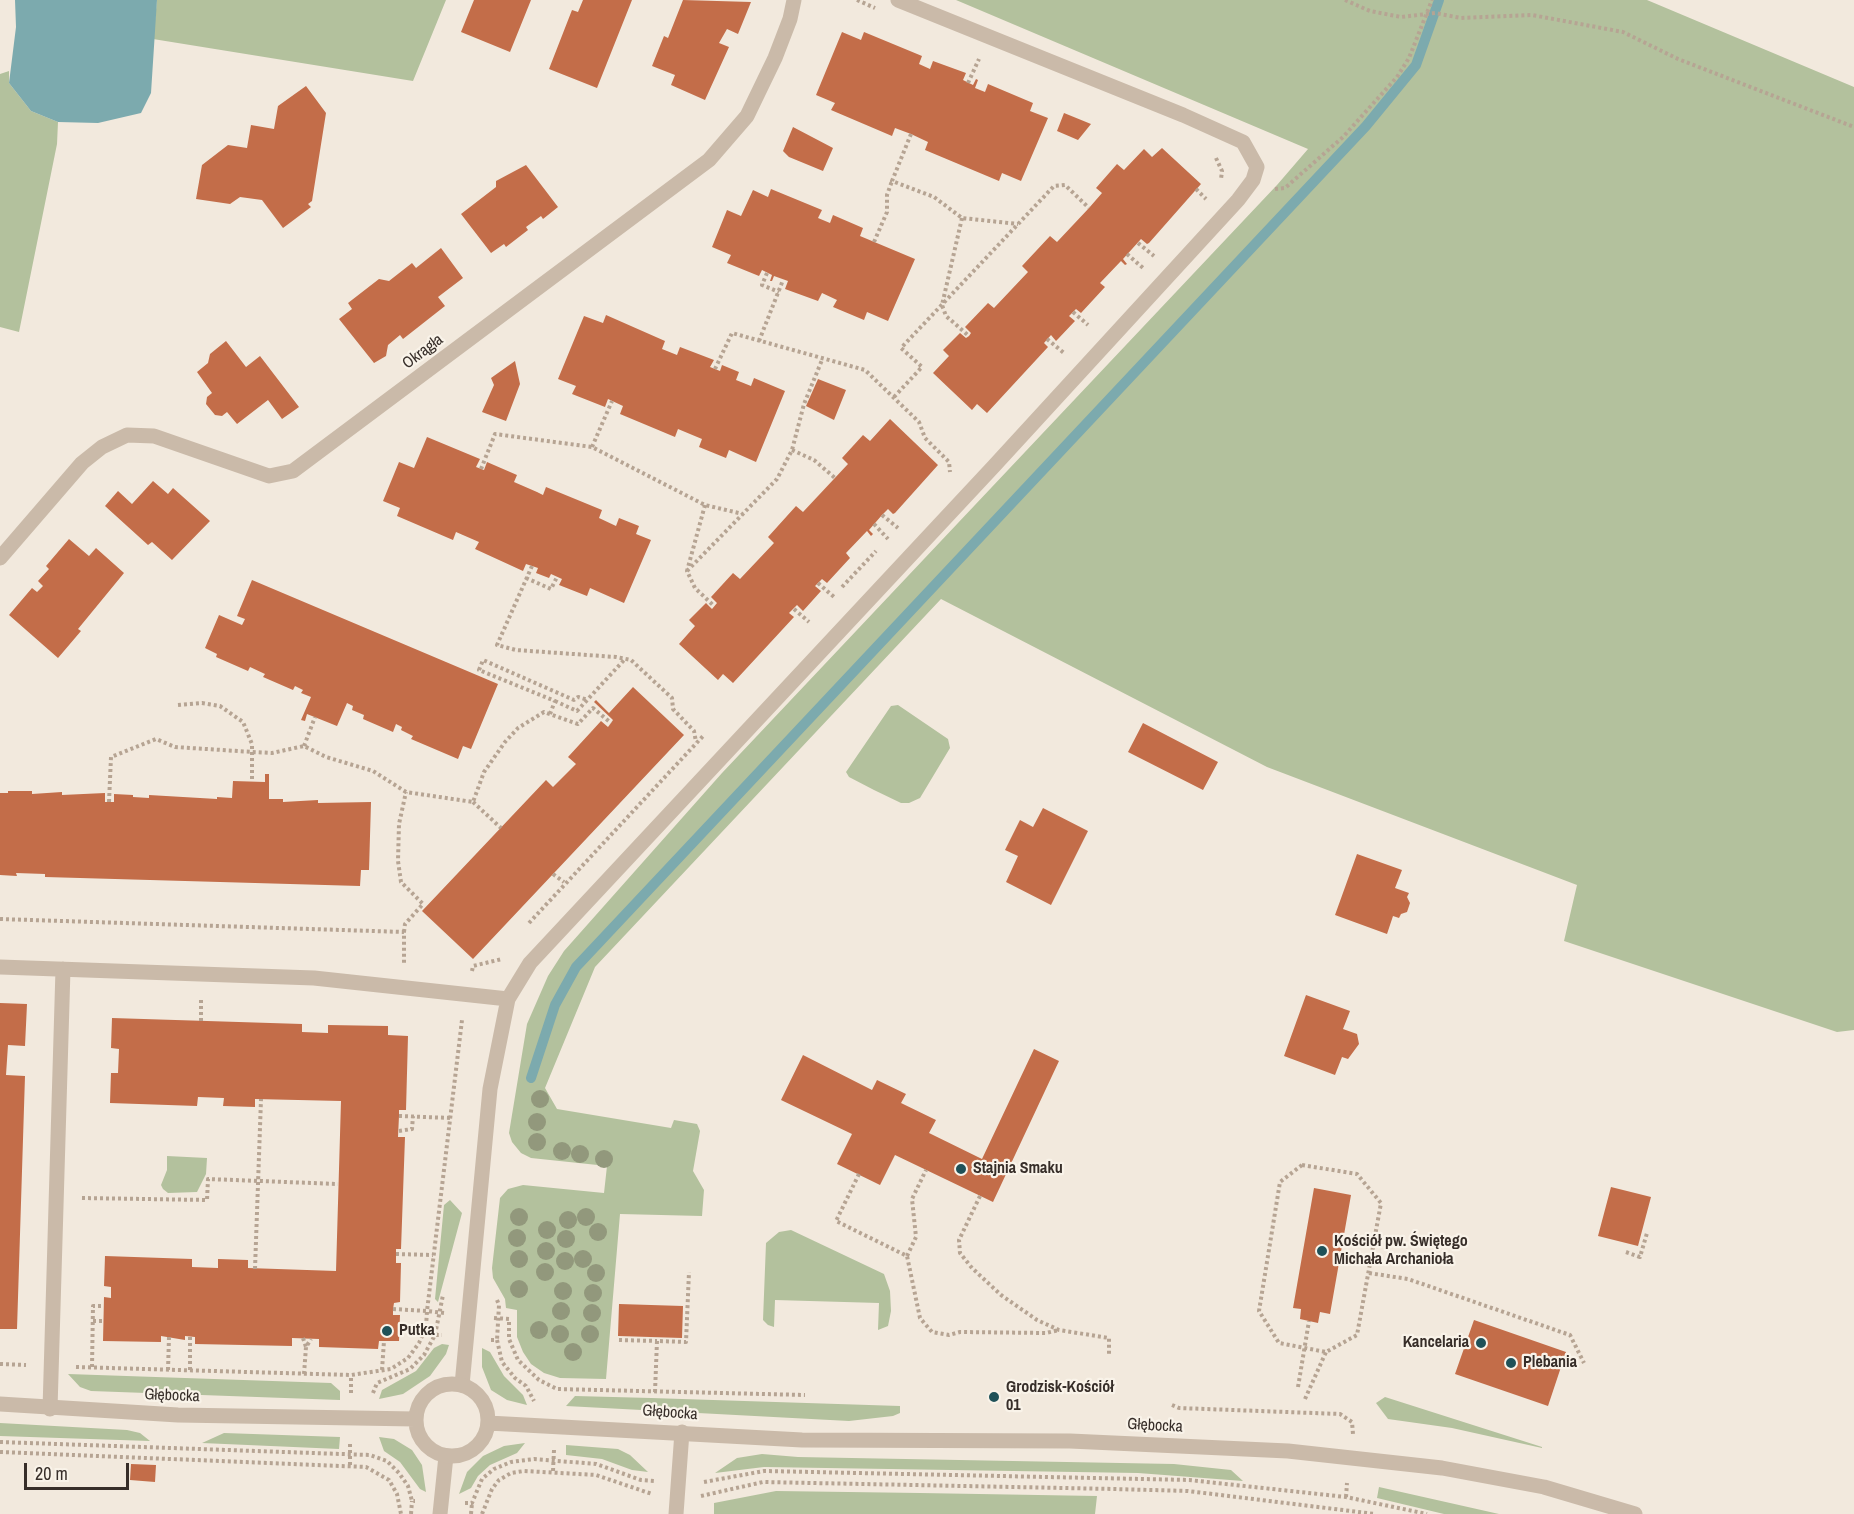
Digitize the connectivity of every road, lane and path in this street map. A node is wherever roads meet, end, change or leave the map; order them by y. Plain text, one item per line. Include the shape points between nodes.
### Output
1 (794, 0) edge
2 (857, 0) edge
3 (898, 0) edge
4 (1346, 0) edge
5 (1432, 0) edge
6 (877, 9) dead end
7 (1428, 13) junction
8 (981, 53) dead end
9 (968, 83) dead end
10 (1854, 127) edge
11 (911, 134) dead end
12 (1214, 154) dead end
13 (1253, 180) junction
14 (892, 181) junction
15 (1221, 183) dead end
16 (1196, 189) dead end
17 (1213, 195) dead end
18 (1207, 200) junction
19 (1089, 208) dead end
20 (1200, 208) dead end
21 (962, 218) junction
22 (1018, 224) junction
23 (874, 242) dead end
24 (1138, 243) dead end
25 (1162, 249) dead end
26 (1127, 254) dead end
27 (1155, 257) junction
28 (1143, 268) junction
29 (767, 273) dead end
30 (1137, 274) dead end
31 (783, 280) dead end
32 (779, 292) junction
33 (942, 305) junction
34 (1073, 312) dead end
35 (1096, 320) dead end
36 (1089, 327) junction
37 (1083, 333) dead end
38 (969, 336) dead end
39 (1047, 339) dead end
40 (759, 341) junction
41 (1070, 347) dead end
42 (1064, 354) junction
43 (822, 359) junction
44 (1056, 362) dead end
45 (715, 369) dead end
46 (894, 397) junction
47 (612, 401) dead end
48 (592, 447) junction
49 (792, 450) junction
50 (481, 469) dead end
51 (835, 478) dead end
52 (943, 480) dead end
53 (705, 505) junction
54 (743, 514) junction
55 (882, 515) dead end
56 (905, 520) dead end
57 (874, 524) dead end
58 (898, 528) junction
59 (888, 538) junction
60 (0, 558) edge
61 (532, 566) dead end
62 (687, 571) junction
63 (557, 576) dead end
64 (526, 578) junction
65 (818, 583) dead end
66 (834, 597) junction
67 (714, 606) dead end
68 (825, 606) dead end
69 (794, 609) dead end
70 (817, 614) dead end
71 (809, 622) junction
72 (802, 630) dead end
73 (626, 658) junction
74 (588, 700) junction
75 (555, 701) junction
76 (178, 705) dead end
77 (550, 714) junction
78 (315, 717) dead end
79 (611, 723) dead end
80 (708, 731) dead end
81 (696, 743) junction
82 (304, 746) junction
83 (253, 752) junction
84 (252, 781) dead end
85 (406, 792) junction
86 (109, 802) dead end
87 (473, 802) junction
88 (501, 828) dead end
89 (554, 874) dead end
90 (564, 882) junction
91 (0, 919) edge
92 (522, 931) dead end
93 (404, 932) junction
94 (508, 954) dead end
95 (404, 965) dead end
96 (474, 966) dead end
97 (0, 967) edge
98 (63, 969) junction
99 (201, 994) dead end
100 (508, 999) junction
101 (463, 1010) dead end
102 (201, 1021) dead end
103 (261, 1099) dead end
104 (399, 1116) dead end
105 (413, 1116) junction
106 (451, 1118) junction
107 (399, 1131) dead end
108 (926, 1170) dead end
109 (859, 1174) dead end
110 (258, 1180) junction
111 (338, 1184) dead end
112 (980, 1196) dead end
113 (82, 1197) dead end
114 (1647, 1233) dead end
115 (1626, 1252) dead end
116 (396, 1254) dead end
117 (433, 1255) junction
118 (907, 1256) junction
119 (255, 1269) dead end
120 (689, 1272) dead end
121 (1369, 1273) junction
122 (103, 1306) dead end
123 (393, 1309) dead end
124 (427, 1311) junction
125 (469, 1316) junction
126 (93, 1321) junction
127 (103, 1321) dead end
128 (1309, 1321) dead end
129 (1059, 1330) junction
130 (190, 1336) dead end
131 (169, 1337) dead end
132 (303, 1338) dead end
133 (311, 1338) dead end
134 (619, 1340) dead end
135 (384, 1341) dead end
136 (657, 1341) junction
137 (306, 1347) junction
138 (1305, 1348) junction
139 (1326, 1352) junction
140 (1109, 1354) dead end
141 (1584, 1363) dead end
142 (0, 1364) edge
143 (52, 1366) junction
144 (92, 1367) junction
145 (168, 1370) junction
146 (190, 1370) junction
147 (382, 1370) junction
148 (304, 1374) junction
149 (462, 1385) junction
150 (1298, 1387) dead end
151 (656, 1392) junction
152 (805, 1395) dead end
153 (1305, 1399) dead end
154 (0, 1404) edge
155 (50, 1408) junction
156 (415, 1419) junction
157 (488, 1423) junction
158 (682, 1432) junction
159 (0, 1452) edge
160 (446, 1456) junction
161 (677, 1498) junction
162 (412, 1502) dead end
163 (472, 1503) dead end
164 (1392, 1505) dead end
165 (401, 1514) edge
166 (411, 1514) edge
167 (440, 1514) edge
168 (471, 1514) edge
169 (482, 1514) edge
170 (676, 1514) edge
171 (1375, 1514) edge
172 (1427, 1514) edge
173 (1635, 1514) edge

1 - 60 street, Okrągła via 775,58 747,116 709,160 293,471 269,476 154,436 127,435 102,447 82,464
2 - 6 path
3 - 13 street via 1243,142 1257,166
4 - 7 path via 1370,11 1401,17
5 - 7 path
7 - 10 path via 1461,18 1532,15 1623,32 1678,59
7 - 13 path via 1397,77 1343,136 1285,188 1272,190
8 - 9 path
11 - 14 path
12 - 15 path via 1222,171
13 - 100 street via 987,474 530,963
14 - 21 path via 934,197
14 - 23 path via 887,212
16 - 18 path
17 - 18 path
18 - 20 path
19 - 22 path via 1065,185 1054,186
21 - 22 path
21 - 33 path
22 - 33 path
24 - 27 path
25 - 27 path
26 - 28 path
27 - 28 path
28 - 30 path
29 - 32 path via 762,285
31 - 32 path
32 - 40 path
33 - 38 path via 946,316
33 - 46 path via 902,348 922,367
34 - 36 path
35 - 36 path
36 - 37 path
39 - 42 path
40 - 43 path
40 - 45 path via 732,333
41 - 42 path
42 - 44 path
43 - 46 path via 865,370
43 - 49 path via 804,404
46 - 52 path via 920,422 925,438 949,462 952,470
47 - 48 path
48 - 50 path via 495,434
48 - 53 path
49 - 51 path via 814,460
49 - 54 path via 777,479
53 - 54 path
53 - 62 path
54 - 62 path
55 - 58 path
56 - 58 path
57 - 59 path
58 - 59 path
59 - 66 path
61 - 64 path
62 - 67 path via 695,588
63 - 64 path via 551,589
64 - 73 path via 497,645 516,650
65 - 66 path
66 - 68 path
69 - 71 path
70 - 71 path
71 - 72 path
73 - 74 path
73 - 81 path via 672,698 673,710 694,731
74 - 75 path via 577,711
74 - 75 path via 574,700 483,660 479,670
75 - 77 path
76 - 83 path via 220,706 243,722
77 - 79 path via 578,724 593,708
77 - 87 path via 544,712 518,728 505,742 484,772
78 - 82 path
80 - 81 path
81 - 90 path
82 - 83 path via 272,753
82 - 85 path via 373,771
83 - 84 path
83 - 86 path via 175,747 156,739 111,757
85 - 87 path
85 - 93 path via 399,824 401,882 423,904 405,924
87 - 88 path
89 - 90 path
90 - 92 path
91 - 93 path
93 - 95 path
94 - 96 path via 493,964
97 - 98 street
98 - 100 street via 314,978
98 - 143 street
99 - 102 path
100 - 125 street via 490,1089
101 - 106 path
103 - 110 path
104 - 105 path
105 - 106 path
105 - 107 path via 412,1129
106 - 117 path
108 - 118 path via 912,1199 916,1237
109 - 118 path via 836,1221
110 - 111 path
110 - 113 path via 208,1179 207,1200
110 - 119 path
112 - 129 path via 959,1240 960,1253 1001,1295
114 - 115 path via 1640,1257
116 - 117 path
117 - 124 path
118 - 129 path via 920,1318 932,1332 949,1335
120 - 136 path via 686,1342
121 - 138 path via 1381,1203 1356,1174 1302,1165 1280,1182 1259,1311 1279,1344
121 - 139 path via 1357,1335
121 - 141 path via 1408,1279 1570,1335
122 - 126 path via 93,1306
123 - 124 path
124 - 125 path
124 - 147 path via 426,1327 408,1358
125 - 149 street
125 - 151 path via 509,1319 510,1339 518,1360 539,1380 557,1389
126 - 127 path
126 - 144 path
128 - 138 path
129 - 140 path via 1108,1338
130 - 146 path
131 - 145 path
132 - 137 path
133 - 137 path
134 - 136 path
135 - 147 path
136 - 151 path
137 - 148 path
138 - 139 path
138 - 150 path
139 - 153 path
142 - 143 path
143 - 144 path
143 - 155 street
144 - 145 path
145 - 146 path
146 - 148 path
147 - 148 path via 351,1375
149 - 156 street via 443,1385 427,1394
149 - 157 street via 482,1399
151 - 152 path
154 - 155 street, Głębocka
155 - 156 street, Głębocka via 178,1415
156 - 160 street via 424,1444
157 - 158 street, Głębocka
157 - 160 street via 485,1434 470,1452
158 - 161 street
158 - 173 street, Głębocka via 802,1440 1070,1441 1288,1451 1488,1476 1544,1487
159 - 165 path via 366,1467 389,1480
160 - 167 street
161 - 169 path via 645,1493 596,1475 524,1471 499,1480
161 - 170 street
161 - 171 path via 709,1496 763,1482 1114,1489 1188,1491
162 - 166 path
163 - 168 path
164 - 172 path

